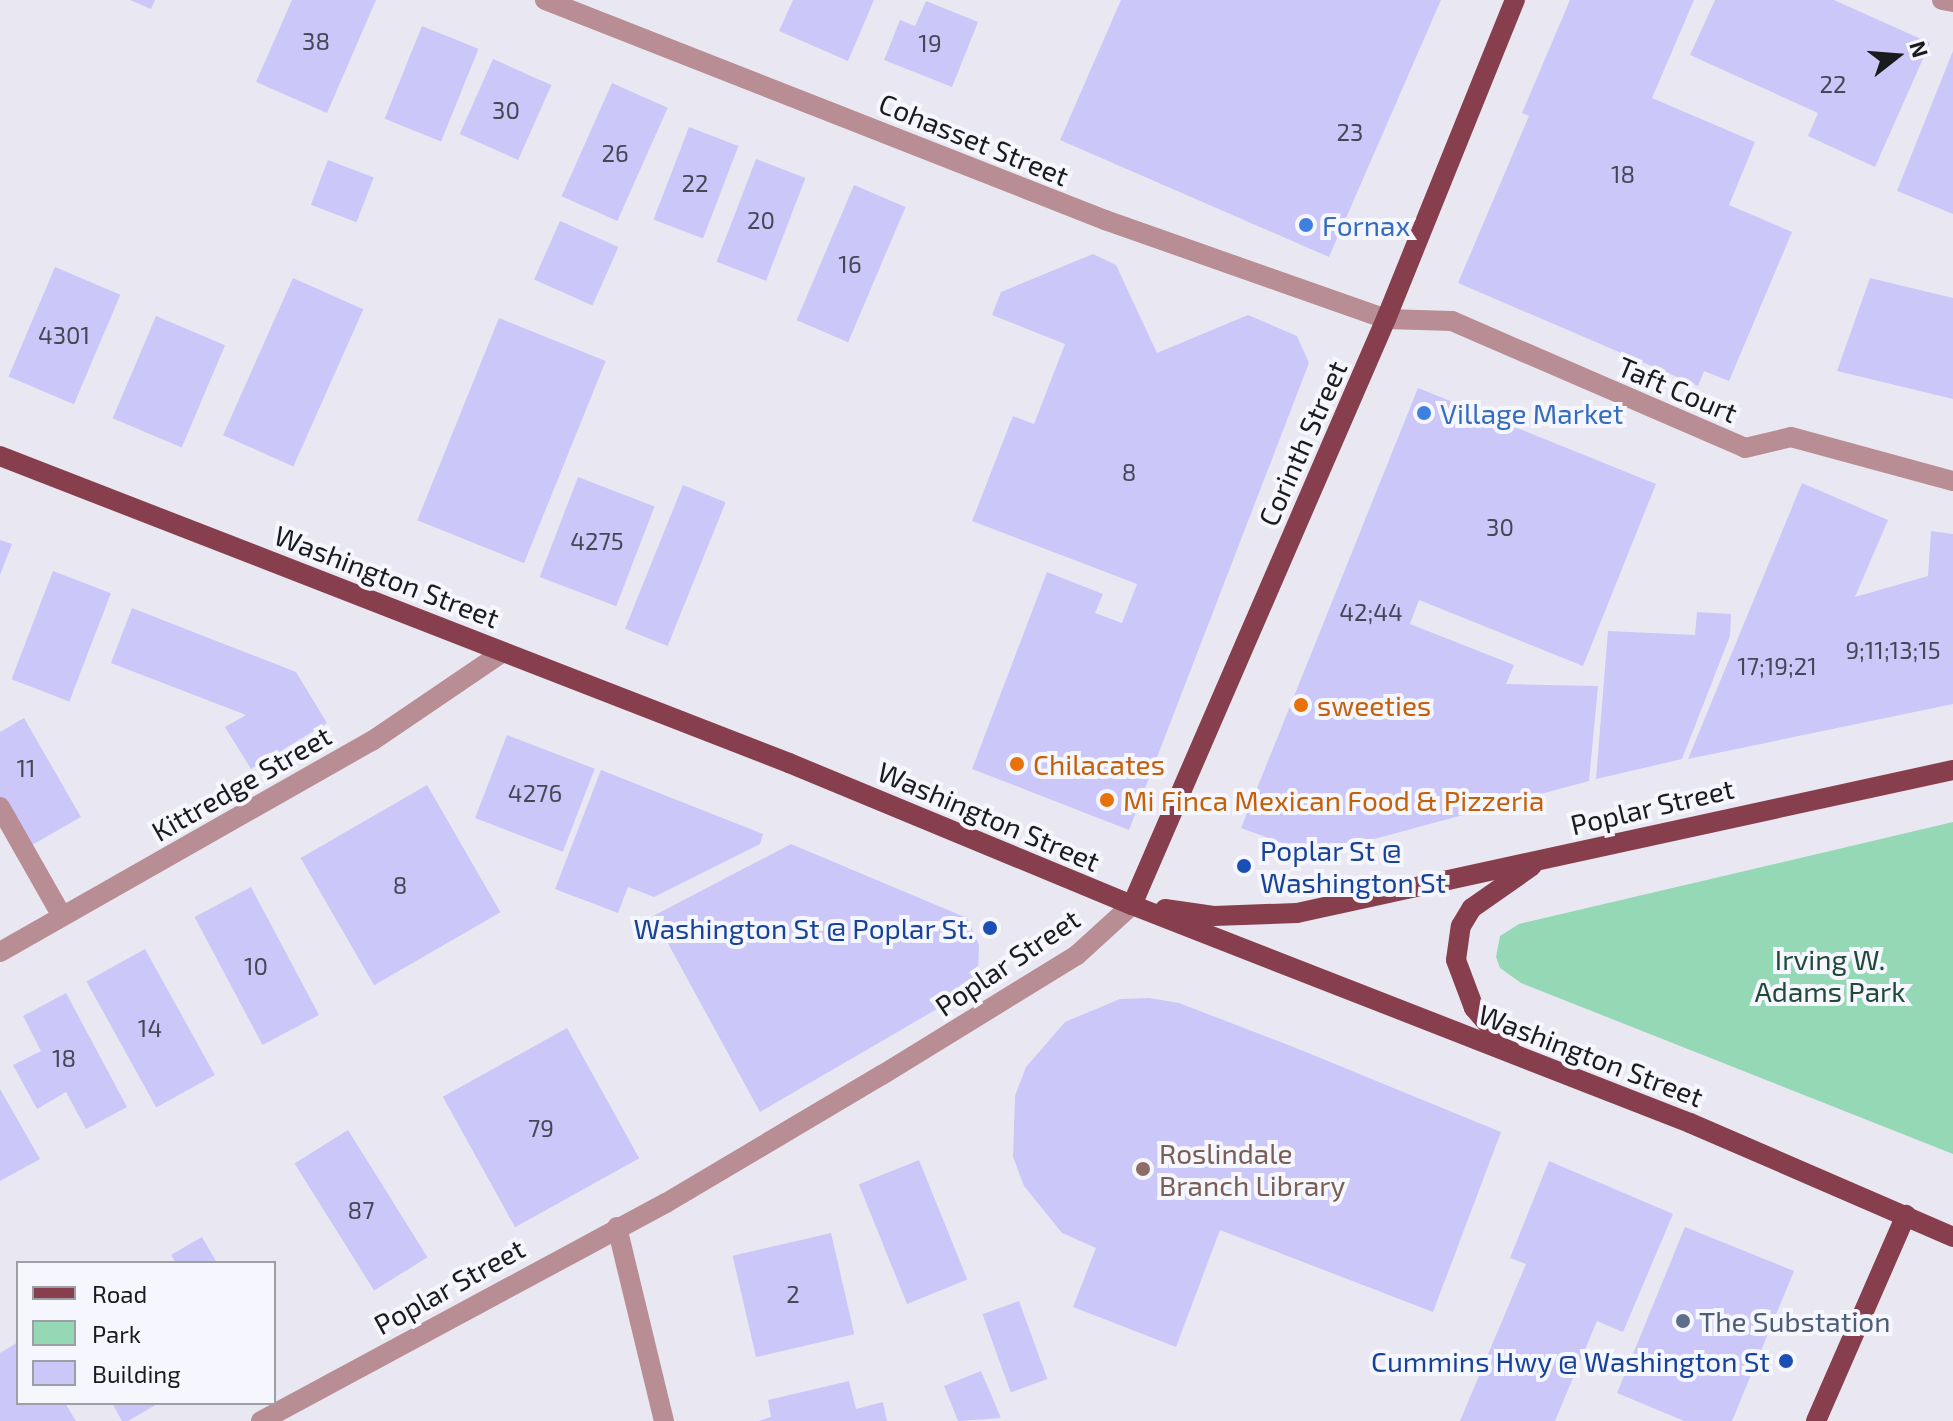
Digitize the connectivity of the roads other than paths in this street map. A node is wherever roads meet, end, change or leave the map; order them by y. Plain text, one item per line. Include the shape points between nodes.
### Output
1 (545, 0) edge
2 (1515, 0) edge
3 (1942, 0) edge
4 (1953, 2) edge
5 (1386, 319) junction
6 (0, 456) edge
7 (1953, 481) edge
8 (503, 652) junction
9 (1953, 770) edge
10 (0, 807) edge
11 (1542, 860) junction
12 (1132, 905) junction
13 (62, 916) junction
14 (0, 952) edge
15 (1517, 1057) junction
16 (1906, 1215) junction
17 (617, 1227) junction
18 (1953, 1237) edge
19 (261, 1421) edge
20 (664, 1421) edge
21 (1816, 1421) edge

1 - 5 street, Cohasset Street via 1105,220
2 - 5 main road, Corinth Street
3 - 4 street
5 - 7 street, Taft Court via 1452,321 1745,448 1791,437
5 - 12 main road, Corinth Street
6 - 8 main road, Washington Street
8 - 12 main road, Washington Street
8 - 13 street, Kittredge Street via 372,741
9 - 11 main road, Poplar Street
10 - 13 street
11 - 12 main road, Poplar Street via 1297,913 1214,916
11 - 15 main road via 1472,908 1461,926 1456,960 1474,1008
12 - 15 main road, Washington Street
12 - 17 street, Poplar Street via 1077,955 666,1203
13 - 14 street, Kittredge Street
15 - 16 main road, Washington Street
16 - 18 main road, Washington Street
16 - 21 main road
17 - 19 street, Poplar Street
17 - 20 street

